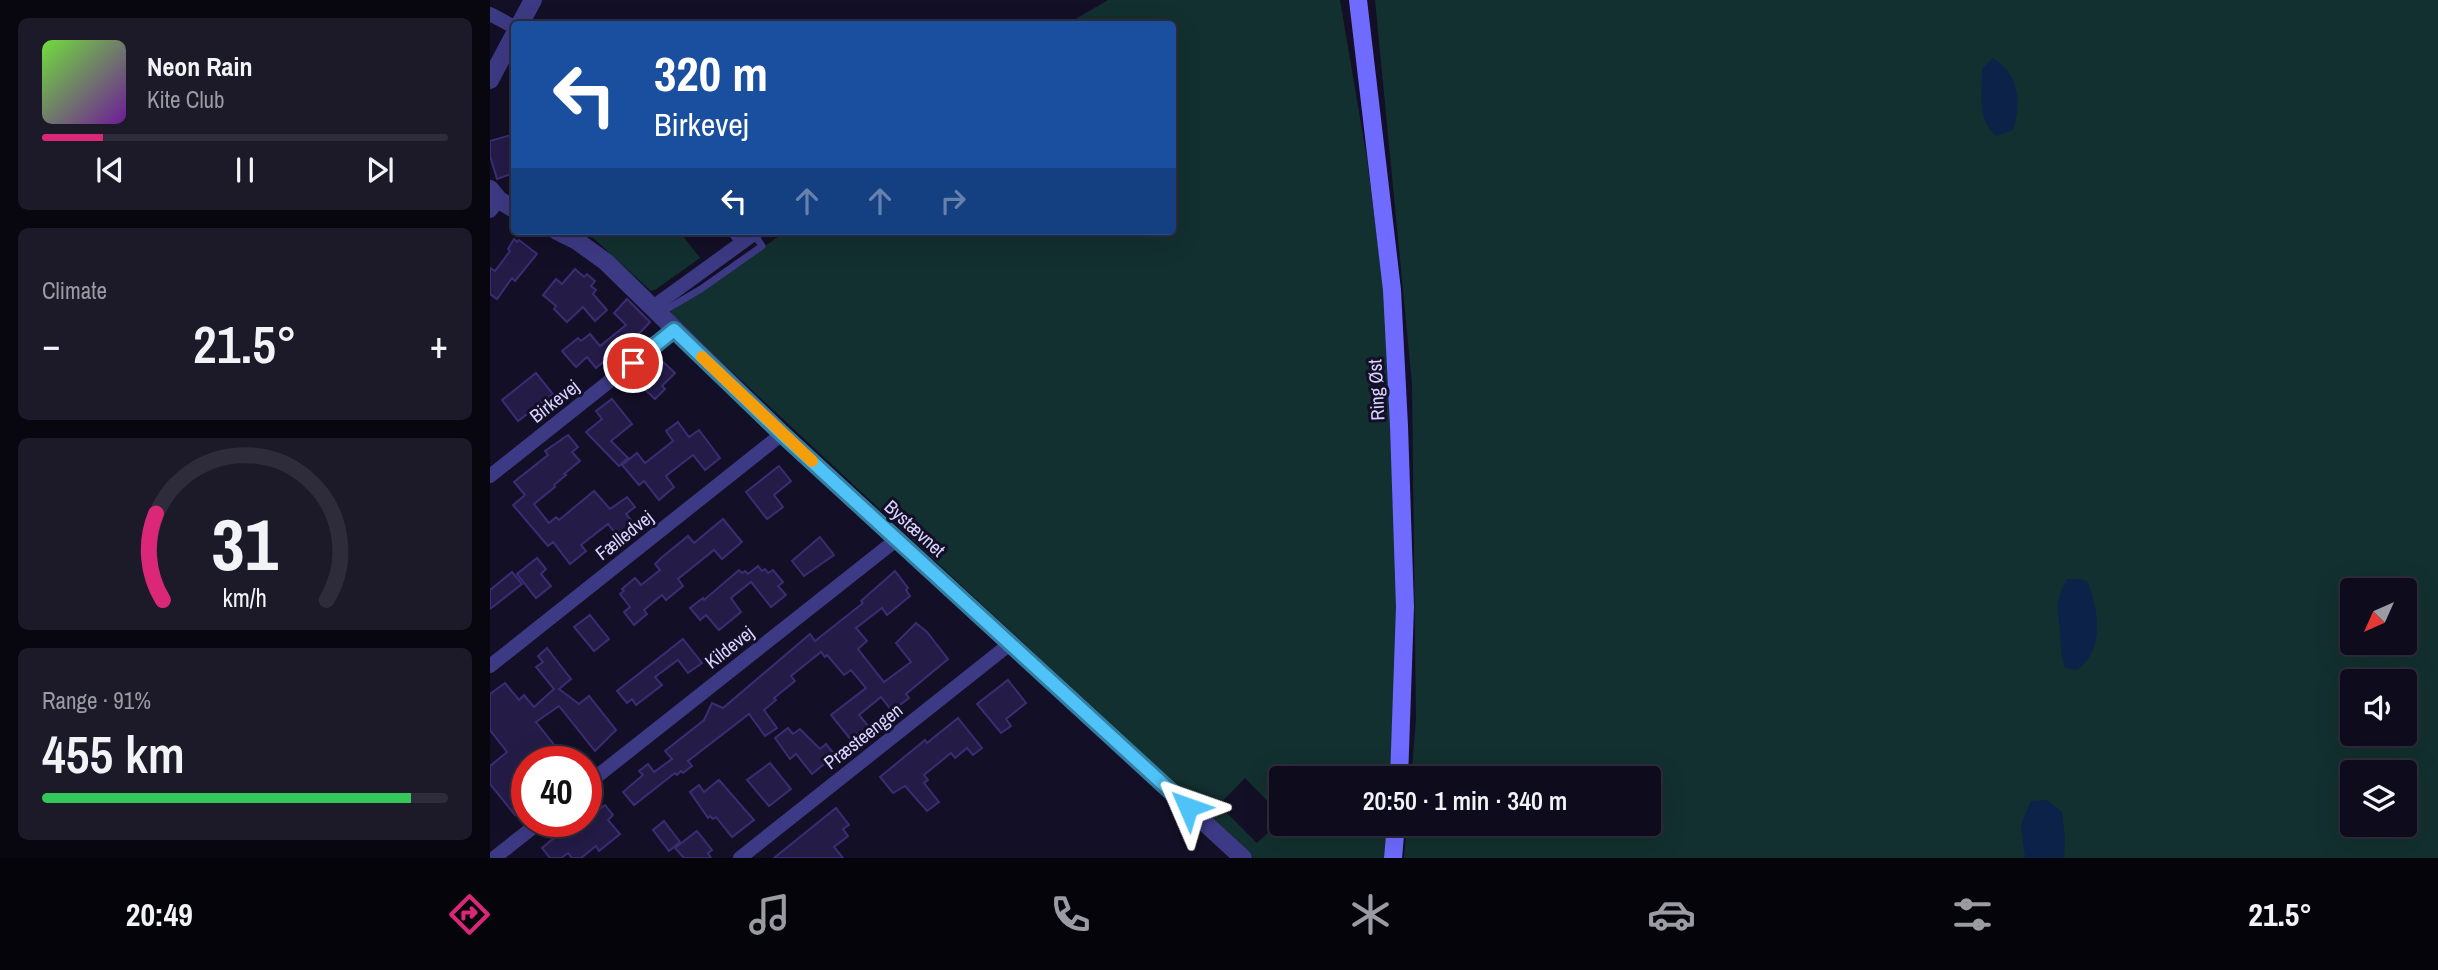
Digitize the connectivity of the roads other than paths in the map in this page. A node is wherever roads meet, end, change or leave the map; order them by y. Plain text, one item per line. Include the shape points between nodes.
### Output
1 (533, 0) edge
2 (1358, 0) edge
3 (490, 14) edge
4 (522, 21) edge
5 (511, 25) edge
6 (511, 41) edge
7 (490, 80) edge
8 (565, 235) edge
9 (733, 235) edge
10 (752, 235) edge
11 (757, 235) edge
12 (740, 244) junction
13 (656, 310) junction
14 (674, 330) junction
15 (782, 434) junction
16 (490, 476) edge
17 (896, 540) junction
18 (1010, 643) junction
19 (490, 666) edge
20 (1399, 766) edge
21 (602, 772) edge
22 (1395, 836) edge
23 (521, 837) edge
24 (494, 858) edge
25 (740, 858) edge
26 (1243, 858) edge
27 (1393, 858) edge

1 - 4 street
2 - 20 main road, Ring Øst via 1392,290 1405,607
3 - 5 street
6 - 7 street
8 - 13 street, Bystævnet via 606,262
9 - 12 lane
10 - 12 street
11 - 13 lane via 762,246 701,289
12 - 13 street
13 - 14 street, Bystævnet
14 - 15 street, Bystævnet
14 - 16 street, Birkevej
15 - 17 street, Bystævnet
15 - 19 street, Fælledvej
17 - 18 street, Bystævnet
17 - 21 street, Kildevej
18 - 25 street, Præsteengen
18 - 26 street, Bystævnet
22 - 27 main road
23 - 24 street

